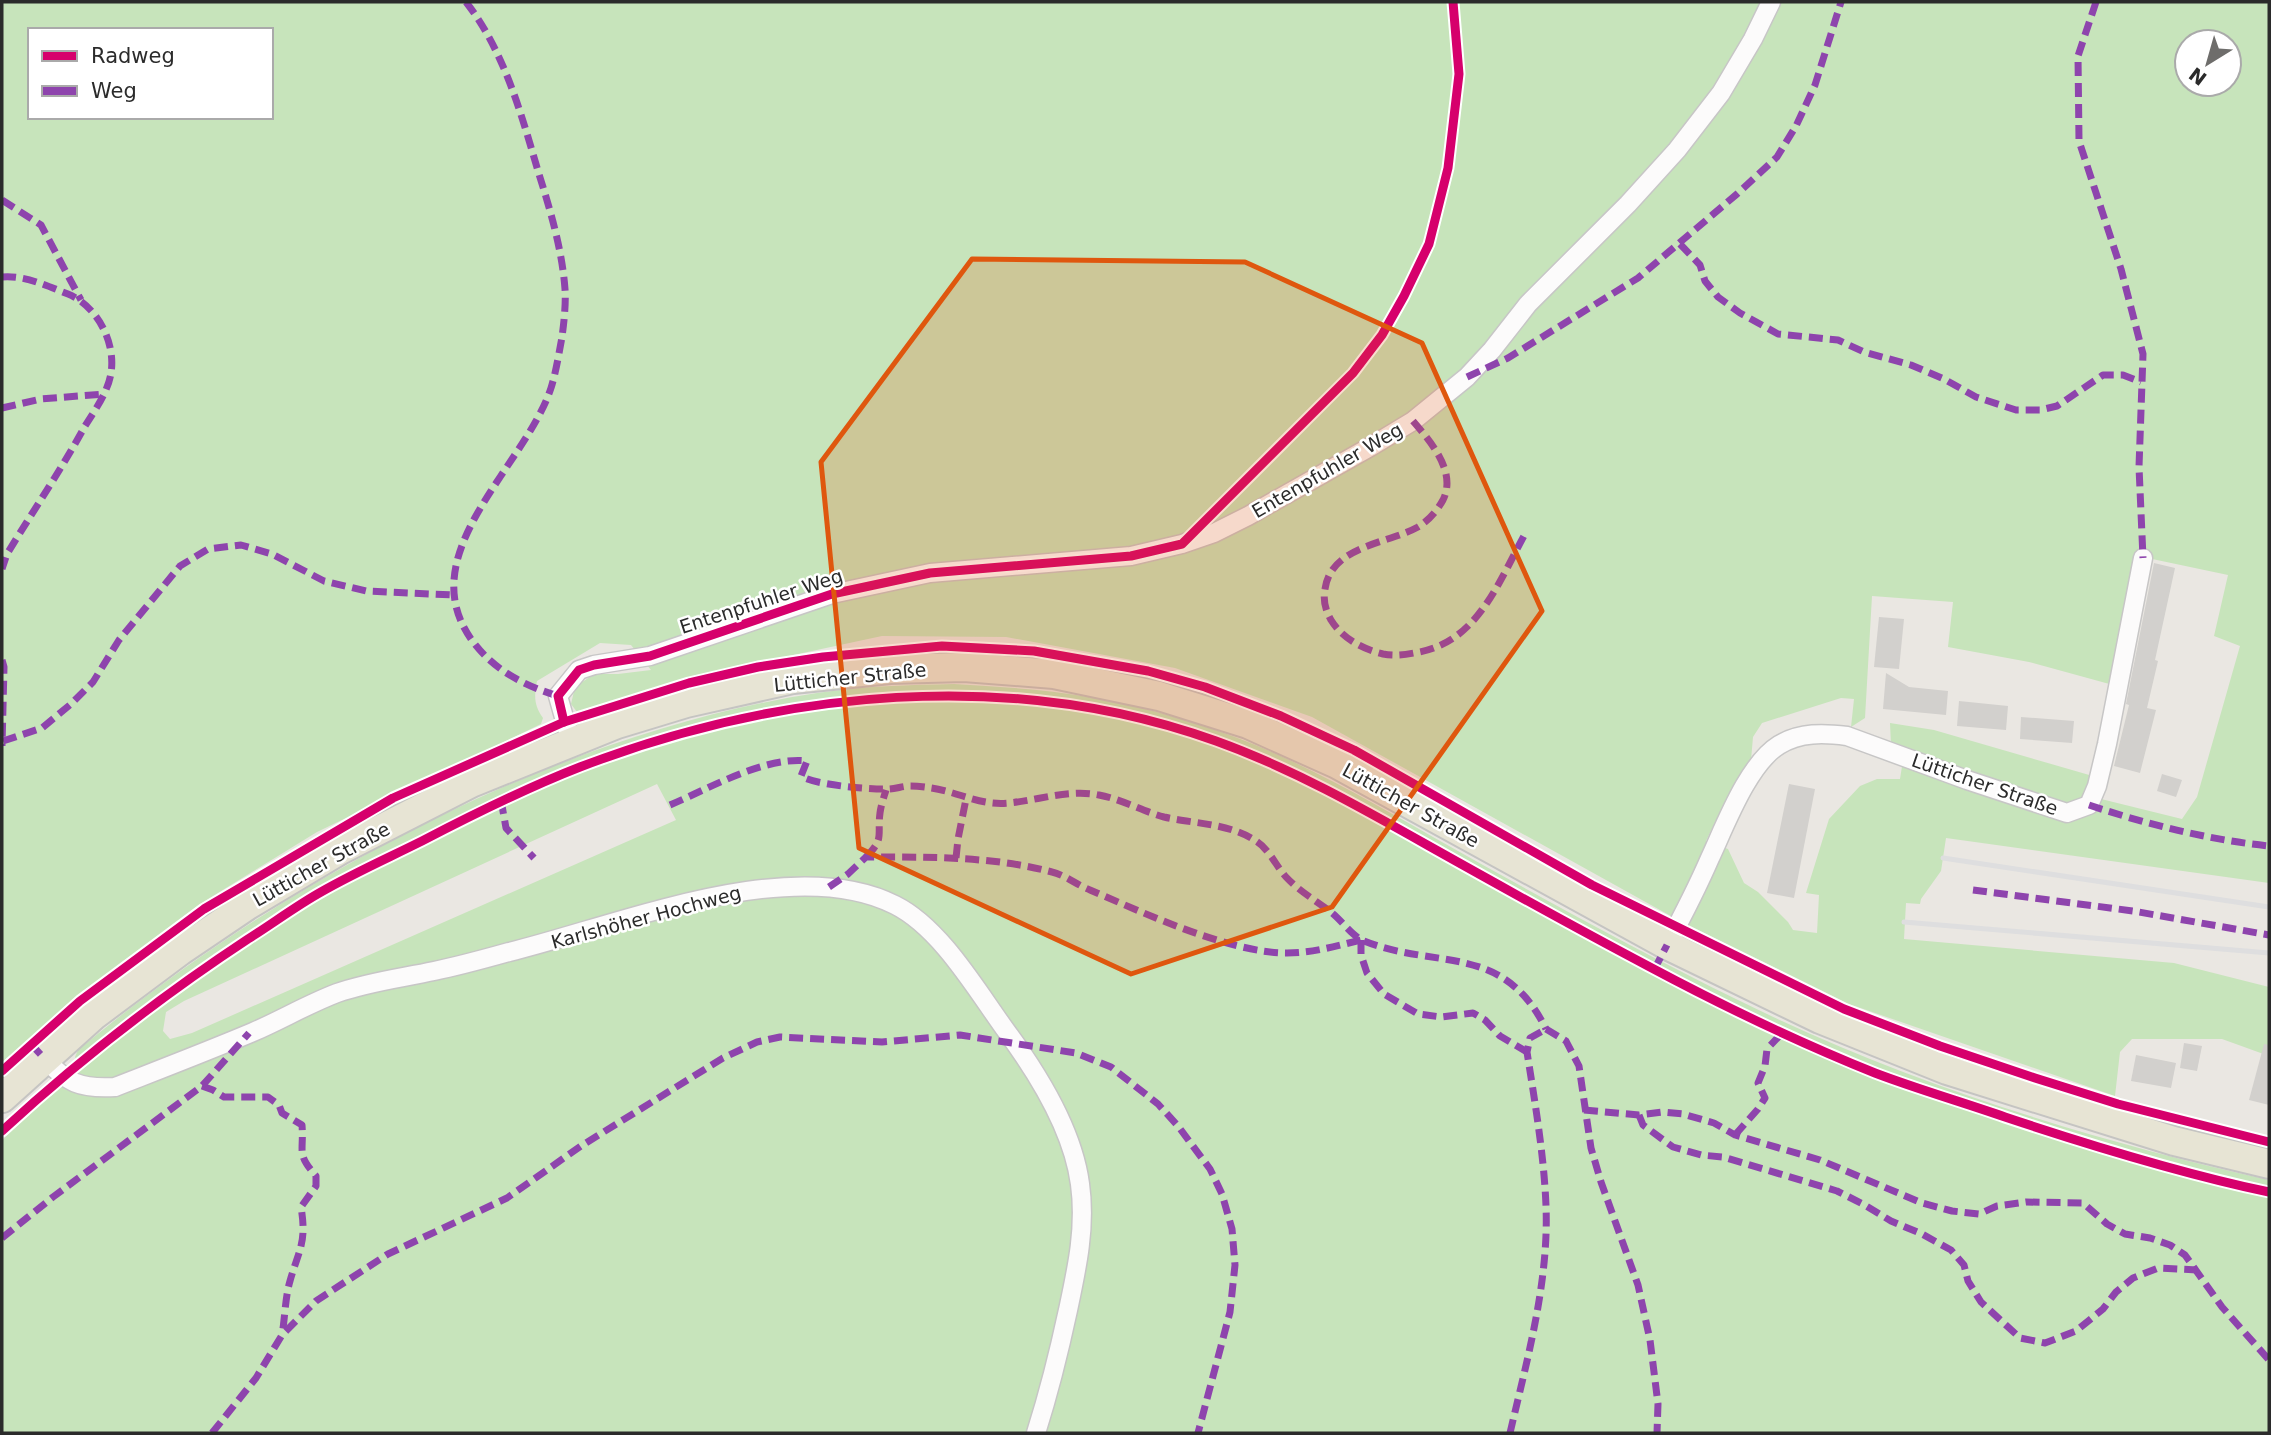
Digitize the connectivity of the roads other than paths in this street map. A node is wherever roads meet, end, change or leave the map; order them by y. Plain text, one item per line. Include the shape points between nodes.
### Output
1 (1771, 2) edge
2 (2143, 558) dead end
3 (570, 742) junction
4 (1667, 945) junction
5 (44, 1058) junction
6 (2, 1098) edge
7 (2269, 1164) edge
8 (1036, 1433) edge

1 - 3 street, Entenpfuhler Weg via 1721,93 1677,150 1528,304 1467,377 1413,421 1248,516 1182,544 1119,557 930,573 832,594 650,656 587,667 558,696
2 - 4 street, Lütticher Straße via 2107,744 2089,805 2067,813 1847,736 1798,736 1778,745 1759,763
3 - 4 main road, Lütticher Straße via 686,703 793,679 964,667 1054,674 1159,696 1248,723 1337,764
3 - 5 main road, Lütticher Straße via 471,783 340,850 248,905 115,999
4 - 7 main road, Lütticher Straße via 1820,1019 1947,1070 2174,1142
5 - 6 main road, Lütticher Straße
5 - 8 street, Karlshöher Hochweg via 61,1077 75,1084 115,1087 337,993 374,983 540,945 735,892 784,886 860,891 897,905 926,927 953,957 1017,1045 1059,1117 1072,1150 1083,1223 1078,1264

